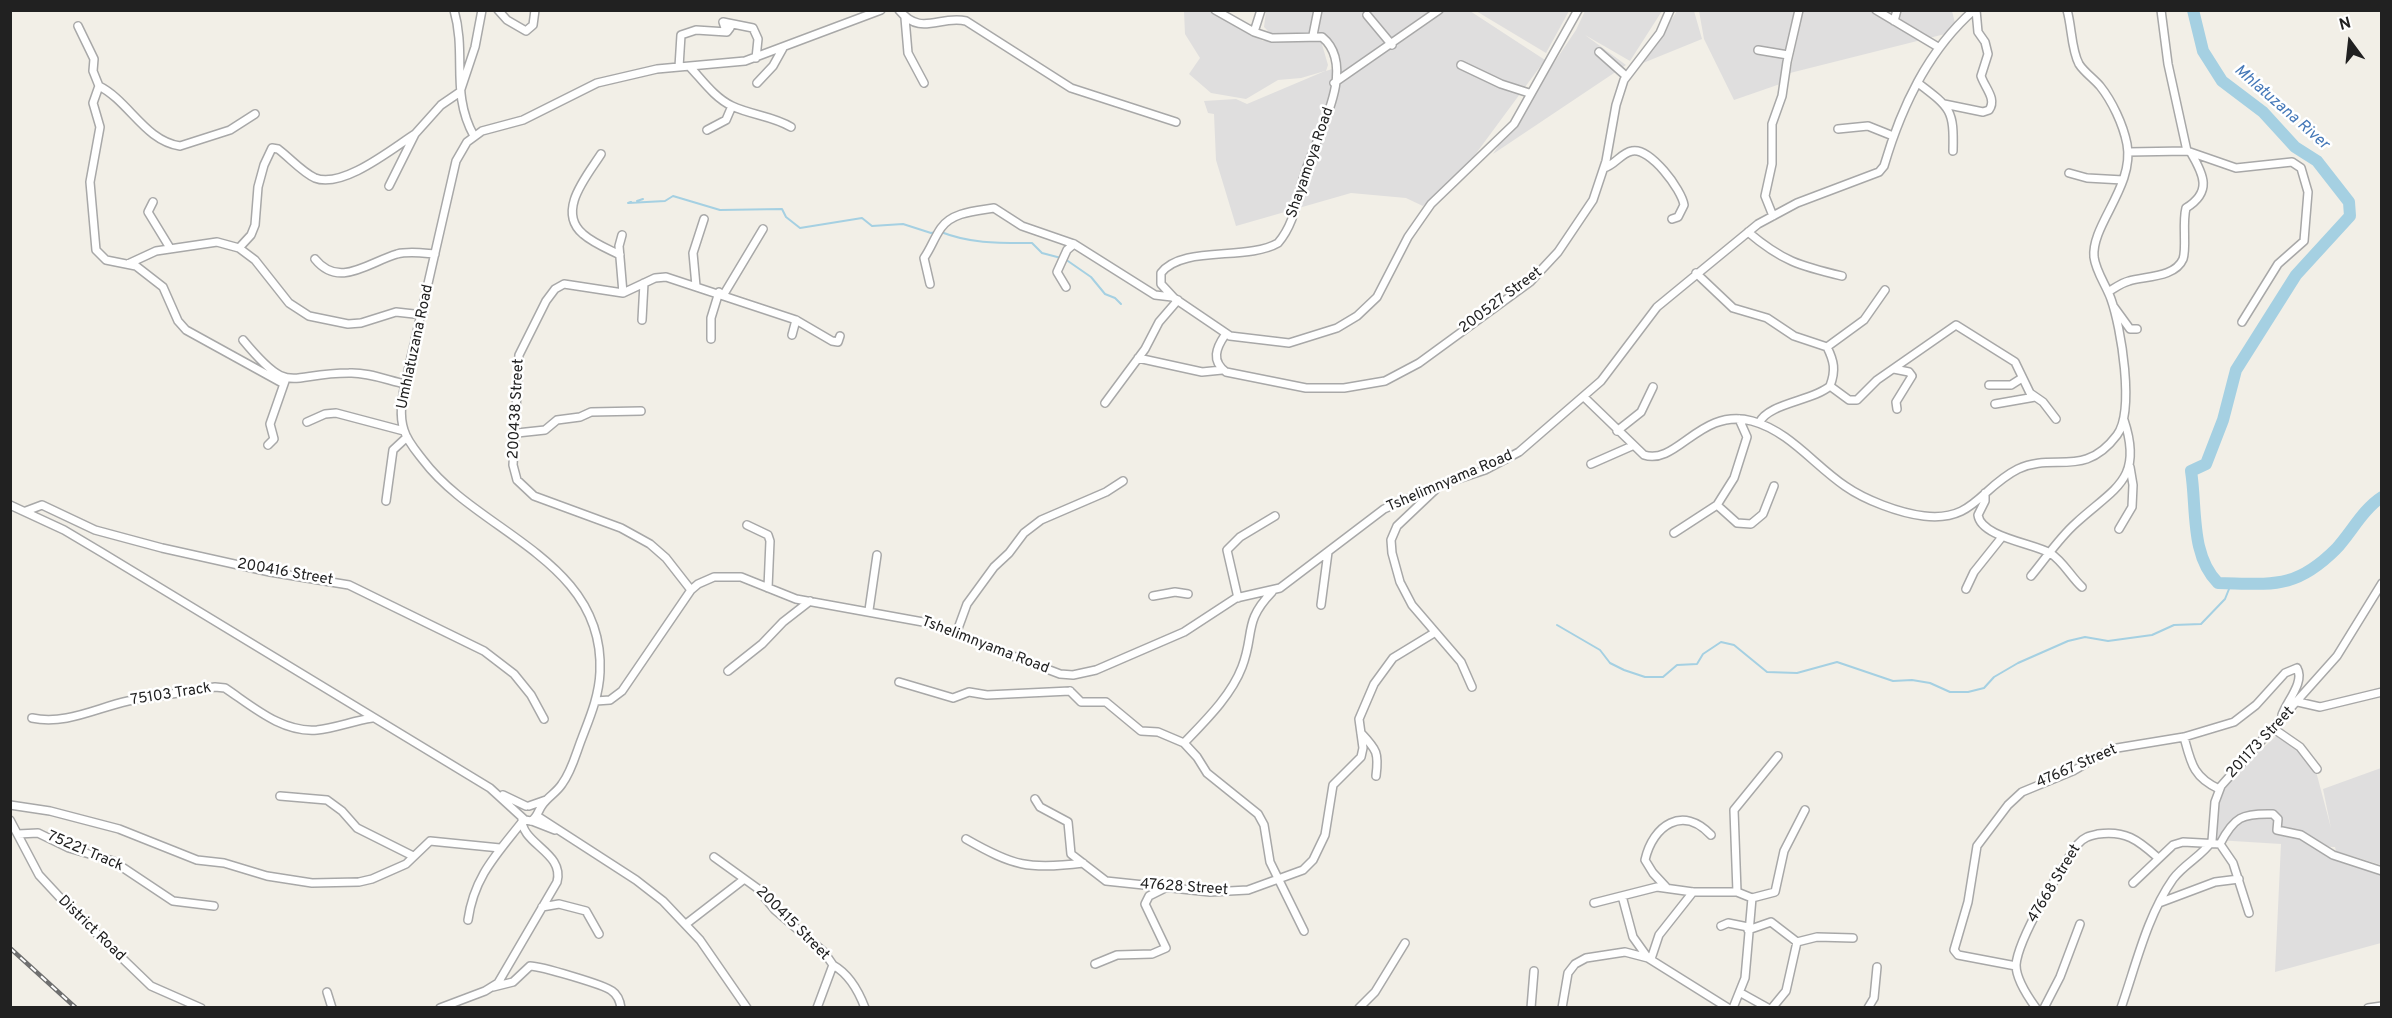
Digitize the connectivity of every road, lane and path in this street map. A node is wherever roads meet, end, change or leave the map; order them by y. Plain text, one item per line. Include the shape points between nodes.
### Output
1 (454, 10) edge
2 (482, 10) edge
3 (498, 10) edge
4 (535, 10) edge
5 (859, 10) edge
6 (881, 10) edge
7 (899, 10) edge
8 (1215, 10) edge
9 (1261, 10) edge
10 (1318, 10) edge
11 (1439, 10) edge
12 (1578, 10) edge
13 (1670, 10) edge
14 (1799, 10) edge
15 (1876, 10) edge
16 (1889, 10) edge
17 (1897, 10) edge
18 (1975, 10) edge
19 (2067, 10) edge
20 (2161, 10) edge
21 (1367, 15) dead end
22 (905, 18) junction
23 (861, 19) junction
24 (1895, 20) junction
25 (78, 26) dead end
26 (1254, 32) junction
27 (1313, 35) junction
28 (1392, 45) junction
29 (475, 47) junction
30 (1938, 47) junction
31 (783, 48) junction
32 (460, 50) junction
33 (1758, 50) dead end
34 (1599, 52) dead end
35 (1788, 55) junction
36 (756, 58) junction
37 (1461, 65) dead end
38 (690, 67) junction
39 (679, 68) junction
40 (1626, 76) junction
41 (757, 82) dead end
42 (924, 83) dead end
43 (1334, 83) junction
44 (1918, 83) junction
45 (99, 86) junction
46 (460, 92) junction
47 (1529, 93) junction
48 (1944, 104) junction
49 (732, 106) junction
50 (255, 114) dead end
51 (1176, 122) dead end
52 (791, 126) dead end
53 (1838, 129) dead end
54 (706, 130) dead end
55 (416, 134) junction
56 (474, 136) junction
57 (1893, 136) junction
58 (1953, 151) dead end
59 (2128, 152) junction
60 (2189, 152) junction
61 (601, 154) dead end
62 (1604, 168) junction
63 (2069, 173) dead end
64 (2123, 180) junction
65 (389, 186) dead end
66 (153, 202) dead end
67 (1773, 216) junction
68 (704, 219) dead end
69 (1672, 219) dead end
70 (763, 229) dead end
71 (1748, 232) junction
72 (622, 235) dead end
73 (1074, 244) junction
74 (170, 248) junction
75 (239, 248) junction
76 (435, 254) junction
77 (620, 255) junction
78 (315, 259) dead end
79 (130, 263) junction
80 (1696, 273) junction
81 (1842, 276) dead end
82 (644, 283) junction
83 (930, 284) dead end
84 (696, 286) junction
85 (1065, 287) dead end
86 (1885, 290) dead end
87 (2108, 292) junction
88 (623, 293) junction
89 (722, 293) junction
90 (1176, 299) junction
91 (2113, 305) junction
92 (423, 315) junction
93 (642, 320) dead end
94 (796, 320) junction
95 (2242, 322) dead end
96 (2137, 329) dead end
97 (792, 335) dead end
98 (1225, 335) junction
99 (840, 336) dead end
100 (711, 339) dead end
101 (243, 340) dead end
102 (1827, 347) junction
103 (1138, 358) junction
104 (1894, 369) junction
105 (1222, 370) junction
106 (2022, 378) junction
107 (285, 382) junction
108 (405, 384) junction
109 (1989, 385) dead end
110 (1830, 386) junction
111 (1653, 387) dead end
112 (2035, 397) junction
113 (1584, 398) junction
114 (1105, 403) dead end
115 (1995, 404) dead end
116 (1898, 409) dead end
117 (641, 411) dead end
118 (1739, 418) junction
119 (2056, 419) dead end
120 (2124, 420) junction
121 (307, 422) dead end
122 (1759, 423) junction
123 (1617, 431) junction
124 (517, 433) junction
125 (405, 434) junction
126 (268, 445) dead end
127 (1632, 446) junction
128 (1591, 464) dead end
129 (2130, 466) junction
130 (1123, 481) dead end
131 (1440, 485) junction
132 (1774, 486) dead end
133 (1984, 493) junction
134 (386, 501) dead end
135 (10, 505) edge
136 (1717, 506) junction
137 (26, 511) junction
138 (1275, 516) dead end
139 (747, 525) dead end
140 (2120, 529) dead end
141 (1674, 533) dead end
142 (2002, 537) junction
143 (1328, 552) junction
144 (2050, 554) junction
145 (877, 555) dead end
146 (2031, 576) dead end
147 (1182, 583) dead end
148 (2382, 583) edge
149 (2082, 587) dead end
150 (768, 588) junction
151 (1966, 589) dead end
152 (691, 590) junction
153 (1175, 592) junction
154 (1272, 592) junction
155 (1188, 594) dead end
156 (1153, 596) dead end
157 (1238, 598) junction
158 (810, 602) junction
159 (1321, 605) dead end
160 (869, 610) junction
161 (1434, 633) junction
162 (956, 634) junction
163 (728, 671) dead end
164 (1073, 675) junction
165 (899, 682) dead end
166 (1472, 687) dead end
167 (1070, 691) junction
168 (2382, 692) edge
169 (596, 701) junction
170 (2298, 702) junction
171 (2286, 716) junction
172 (32, 718) dead end
173 (372, 718) junction
174 (544, 718) dead end
175 (2274, 729) junction
176 (1359, 731) junction
177 (2184, 737) junction
178 (1184, 743) junction
179 (1778, 756) dead end
180 (2317, 769) dead end
181 (1376, 776) dead end
182 (2219, 789) junction
183 (498, 793) junction
184 (280, 796) dead end
185 (548, 798) junction
186 (1035, 799) dead end
187 (10, 805) edge
188 (527, 806) junction
189 (1805, 810) dead end
190 (522, 818) junction
191 (534, 818) junction
192 (10, 820) edge
193 (18, 834) junction
194 (1711, 835) dead end
195 (530, 836) junction
196 (966, 839) dead end
197 (2220, 844) junction
198 (2209, 846) junction
199 (500, 848) junction
200 (413, 856) junction
201 (714, 857) dead end
202 (2157, 857) junction
203 (1083, 863) junction
204 (2382, 871) edge
205 (1278, 879) junction
206 (2239, 879) junction
207 (743, 880) junction
208 (2133, 883) dead end
209 (1666, 887) junction
210 (1165, 888) junction
211 (1693, 892) junction
212 (1737, 892) junction
213 (1622, 896) junction
214 (1752, 897) junction
215 (1594, 903) dead end
216 (2159, 903) junction
217 (214, 906) dead end
218 (542, 907) junction
219 (2250, 913) dead end
220 (468, 920) dead end
221 (686, 924) junction
222 (2079, 924) dead end
223 (1721, 926) dead end
224 (1748, 928) junction
225 (1304, 931) dead end
226 (599, 934) dead end
227 (1853, 938) dead end
228 (1797, 942) junction
229 (1405, 943) dead end
230 (1650, 958) junction
231 (1095, 964) dead end
232 (833, 965) junction
233 (2016, 966) junction
234 (1877, 967) dead end
235 (1534, 971) dead end
236 (494, 987) junction
237 (327, 992) dead end
238 (1741, 993) junction
239 (2382, 1005) edge
240 (201, 1008) edge
241 (332, 1008) edge
242 (440, 1008) edge
243 (621, 1008) edge
244 (747, 1008) edge
245 (817, 1008) edge
246 (865, 1008) edge
247 (1359, 1008) edge
248 (1531, 1008) edge
249 (1562, 1008) edge
250 (1728, 1008) edge
251 (1733, 1008) edge
252 (1768, 1008) edge
253 (1772, 1008) edge
254 (1868, 1008) edge
255 (2036, 1008) edge
256 (2044, 1008) edge
257 (2121, 1008) edge
258 (2368, 1008) edge

1 - 32 street
2 - 29 street
3 - 4 street via 526,31 533,25
5 - 23 street
6 - 23 street
7 - 22 street
8 - 26 street
9 - 26 street
10 - 27 street
11 - 28 street
12 - 47 street, Shayamoya Road
13 - 40 street, 200527 Street via 1660,33
14 - 35 street
15 - 24 street
16 - 24 street
17 - 24 street
18 - 30 street, Tshelimnyama Road
18 - 48 street via 1978,32 1988,51 1981,76 1992,106 1983,112
19 - 59 street via 2078,61 2114,109
20 - 60 street via 2168,64
21 - 28 street
22 - 42 street via 908,53
22 - 51 street via 920,25 950,19 965,21 1071,88
23 - 31 street
24 - 30 street
25 - 45 street via 94,59 93,71
26 - 27 street via 1279,39
27 - 43 street, Shayamoya Road via 1322,37 1332,49
28 - 43 street
29 - 32 street
29 - 46 street
30 - 44 street, Tshelimnyama Road
31 - 36 street
31 - 41 street
32 - 46 street
33 - 35 street
34 - 40 street
35 - 67 street via 1785,85 1772,124 1772,164 1766,193
36 - 38 street
36 - 39 street via 758,39 753,28 723,22 725,28 730,28 727,32 696,30 681,35
37 - 47 street
38 - 39 street
38 - 49 street
39 - 56 street via 611,78 523,120
40 - 62 street, 200527 Street
43 - 90 street, Shayamoya Road via 1328,117 1310,156 1294,216 1283,237 1271,247 1253,252 1170,263 1160,279
44 - 48 street
44 - 57 street, Tshelimnyama Road
45 - 50 street via 125,104 156,136 173,145 230,130
45 - 79 street via 93,103 100,127 90,182 94,244 106,260
46 - 55 street via 441,105
46 - 56 street via 461,108
47 - 98 street, Shayamoya Road via 1514,124 1431,204 1408,237 1377,297 1357,316 1337,328 1288,343
48 - 58 street via 1954,122
49 - 52 street
49 - 54 street via 726,120
53 - 57 street via 1868,126
55 - 65 street
55 - 75 street via 362,168 324,180 312,177 279,149 270,150 255,201 255,225
56 - 76 street, Umhlatuzana Road via 460,151 451,174
57 - 67 street, Tshelimnyama Road via 1879,172
59 - 60 street
59 - 64 street
60 - 87 street via 2201,170 2203,189 2200,197 2186,208 2181,262 2165,273 2129,280
60 - 95 street via 2236,168 2292,162 2301,168 2305,180 2308,192 2304,241 2278,264
61 - 77 street via 575,196 573,216 582,234
62 - 69 street via 1631,151 1643,153 1679,189 1684,205 1678,217
62 - 105 street, 200527 Street via 1582,219 1537,276 1396,378 1344,388 1306,388
63 - 64 street
64 - 87 street via 2094,250
66 - 74 street via 148,212
67 - 71 street, Tshelimnyama Road
68 - 84 street via 693,252
70 - 89 street
71 - 80 street, Tshelimnyama Road
71 - 81 street via 1795,265
72 - 77 street
73 - 83 street via 1022,226 994,208 956,215 940,229 924,258
73 - 85 street via 1057,272
73 - 90 street via 1155,295
74 - 75 street via 217,242
74 - 79 street
75 - 92 street via 255,260 289,303 309,316 348,324 396,312
76 - 78 street via 399,254 354,272 330,272
76 - 92 street, Umhlatuzana Road
77 - 88 street
79 - 107 street via 163,287 186,330
80 - 102 street via 1733,308 1767,318 1794,336
80 - 113 street, Tshelimnyama Road via 1657,308
82 - 84 street via 666,277
82 - 88 street
82 - 93 street
84 - 89 street
86 - 102 street via 1864,320
87 - 91 street
88 - 124 street, 200438 Street via 564,284 555,289 519,356
89 - 94 street
89 - 100 street via 711,318
90 - 98 street, Shayamoya Road
90 - 103 street
91 - 96 street via 2130,329
91 - 120 street via 2127,392
92 - 108 street, Umhlatuzana Road
94 - 97 street
94 - 99 street via 832,341 838,342
98 - 105 street via 1216,354
101 - 107 street
102 - 110 street via 1835,367
103 - 105 street, 200527 Street via 1202,372
103 - 114 street
104 - 106 street via 1956,325 2015,363
104 - 110 street via 1855,400
104 - 116 street via 1911,375 1896,402
106 - 109 street via 2006,386
106 - 112 street
107 - 108 street via 351,372
107 - 126 street via 270,424 274,439
108 - 125 street, Umhlatuzana Road via 401,416
110 - 122 street via 1768,413
111 - 123 street via 1641,412
112 - 115 street
112 - 119 street
113 - 123 street
113 - 131 street, Tshelimnyama Road via 1503,462
117 - 124 street via 591,412 557,420 545,430
118 - 122 street
118 - 127 street via 1707,425 1661,456 1644,455
118 - 136 street via 1746,430 1746,441 1732,483
120 - 129 street
120 - 133 street via 2111,442 2083,461 2024,466 2005,475
121 - 125 street via 336,413
122 - 133 street via 1803,450 1856,493 1913,514 1932,517 1966,510
123 - 127 street
124 - 152 street, 200438 Street via 513,465 524,488 540,499 621,528 650,544
125 - 134 street via 393,450
125 - 169 street via 444,484 536,552 573,589 596,632 600,652
127 - 128 street
129 - 140 street via 2133,502
129 - 144 street via 2123,482 2074,524
130 - 162 street via 1041,520 1024,533 967,604
131 - 143 street, Tshelimnyama Road via 1384,509
131 - 161 street via 1400,522 1391,547 1406,596
132 - 136 street via 1763,514 1750,524 1742,525
133 - 142 street via 1978,519
135 - 137 street
136 - 141 street
137 - 173 street via 101,552
137 - 174 street, 200416 Street via 42,505 95,530 162,548 349,585 484,651 514,675
138 - 157 street via 1227,549
139 - 150 street via 768,535
142 - 144 street
142 - 151 street via 1974,572
143 - 154 street, Tshelimnyama Road
143 - 159 street
144 - 146 street
144 - 149 street
145 - 160 street
147 - 153 street
148 - 170 street, 201173 Street via 2337,656
150 - 152 street, Tshelimnyama Road via 741,577 722,577 706,580
150 - 158 street, Tshelimnyama Road
152 - 169 street via 622,691 610,700
153 - 155 street
153 - 156 street
154 - 157 street, Tshelimnyama Road
154 - 178 street via 1255,611 1244,661 1233,684
157 - 164 street, Tshelimnyama Road via 1184,632 1096,670
158 - 160 street, Tshelimnyama Road
158 - 163 street
160 - 162 street, Tshelimnyama Road
161 - 166 street via 1464,665
161 - 176 street, 47628 Street via 1386,665 1366,699
162 - 164 street, Tshelimnyama Road via 1046,670
164 - 167 street
165 - 167 street via 953,698 969,692 987,695
167 - 178 street via 1081,702 1106,702 1141,731 1158,732
168 - 170 street via 2320,706
169 - 185 street via 571,768 561,786
170 - 171 street, 201173 Street
171 - 175 street, 201173 Street
171 - 177 street, 47667 Street via 2282,715 2284,709 2299,682 2296,668 2285,673 2234,722
172 - 173 street, 75103 Track via 54,721 127,702 215,687 225,688 273,720 294,728 320,730
173 - 183 street
175 - 180 street via 2300,747
175 - 182 street, 201173 Street
176 - 181 street via 1376,751
176 - 205 street, 47628 Street via 1362,753 1333,785 1327,830 1313,860 1303,870
177 - 182 street via 2187,755 2200,778
177 - 233 street, 47667 Street via 2111,749 2073,771 2028,788 2008,805 1981,840 1955,951 1958,955
178 - 205 street via 1207,773 1258,814
179 - 212 street via 1734,810
182 - 198 street, 201173 Street via 2214,836
183 - 188 street
183 - 190 street
184 - 200 street via 327,800 357,828
185 - 188 street
185 - 191 street
186 - 203 street, 47628 Street via 1040,807 1068,822 1069,848
187 - 200 street via 119,829 196,860 224,863 285,880 358,882 397,869
188 - 190 street
188 - 191 street via 535,808
189 - 214 street via 1784,850 1776,890 1768,896
190 - 191 street
190 - 195 street
190 - 199 street
191 - 195 street
191 - 221 street via 636,880
192 - 193 street, District Road
193 - 217 street, 75221 Track via 38,833 69,848 105,858 173,901
193 - 240 street, District Road via 46,885 144,980
194 - 209 street via 1687,819 1674,821 1663,829 1645,860
195 - 218 street via 558,868 557,882
196 - 203 street via 1022,866
197 - 198 street
197 - 204 street via 2229,825 2242,817 2273,814 2278,819 2277,830 2301,835 2334,856
197 - 206 street
198 - 202 street via 2178,843
198 - 216 street via 2176,875
199 - 200 street via 433,841
199 - 220 street via 472,895
201 - 207 street, 200415 Street
202 - 208 street
202 - 233 street, 47668 Street via 2124,834 2111,832 2082,840 2028,928
203 - 210 street, 47628 Street via 1106,881
205 - 210 street, 47628 Street via 1238,892
205 - 225 street
206 - 216 street via 2215,882
206 - 219 street
207 - 221 street
207 - 232 street, 200415 Street via 757,888
209 - 211 street
209 - 213 street
210 - 231 street via 1149,896 1145,904 1166,948 1152,954 1117,955
211 - 212 street
211 - 230 street via 1659,935
212 - 214 street
213 - 215 street
213 - 230 street via 1633,937
214 - 224 street
216 - 257 street
218 - 226 street via 559,904 586,911
218 - 236 street via 507,972
221 - 244 street
222 - 256 street
223 - 224 street via 1728,923
224 - 228 street via 1771,922
224 - 238 street
227 - 228 street via 1816,937
228 - 253 street via 1786,990
229 - 247 street via 1373,994
230 - 249 street via 1618,952 1581,960 1568,973
230 - 250 street
232 - 245 street, 200415 Street
232 - 246 street via 859,992
233 - 255 street via 2022,986
234 - 254 street via 1874,998
235 - 248 street
236 - 242 street
236 - 243 street via 513,982 530,966 543,967 609,988
237 - 241 street
238 - 251 street
238 - 252 street
239 - 258 street

